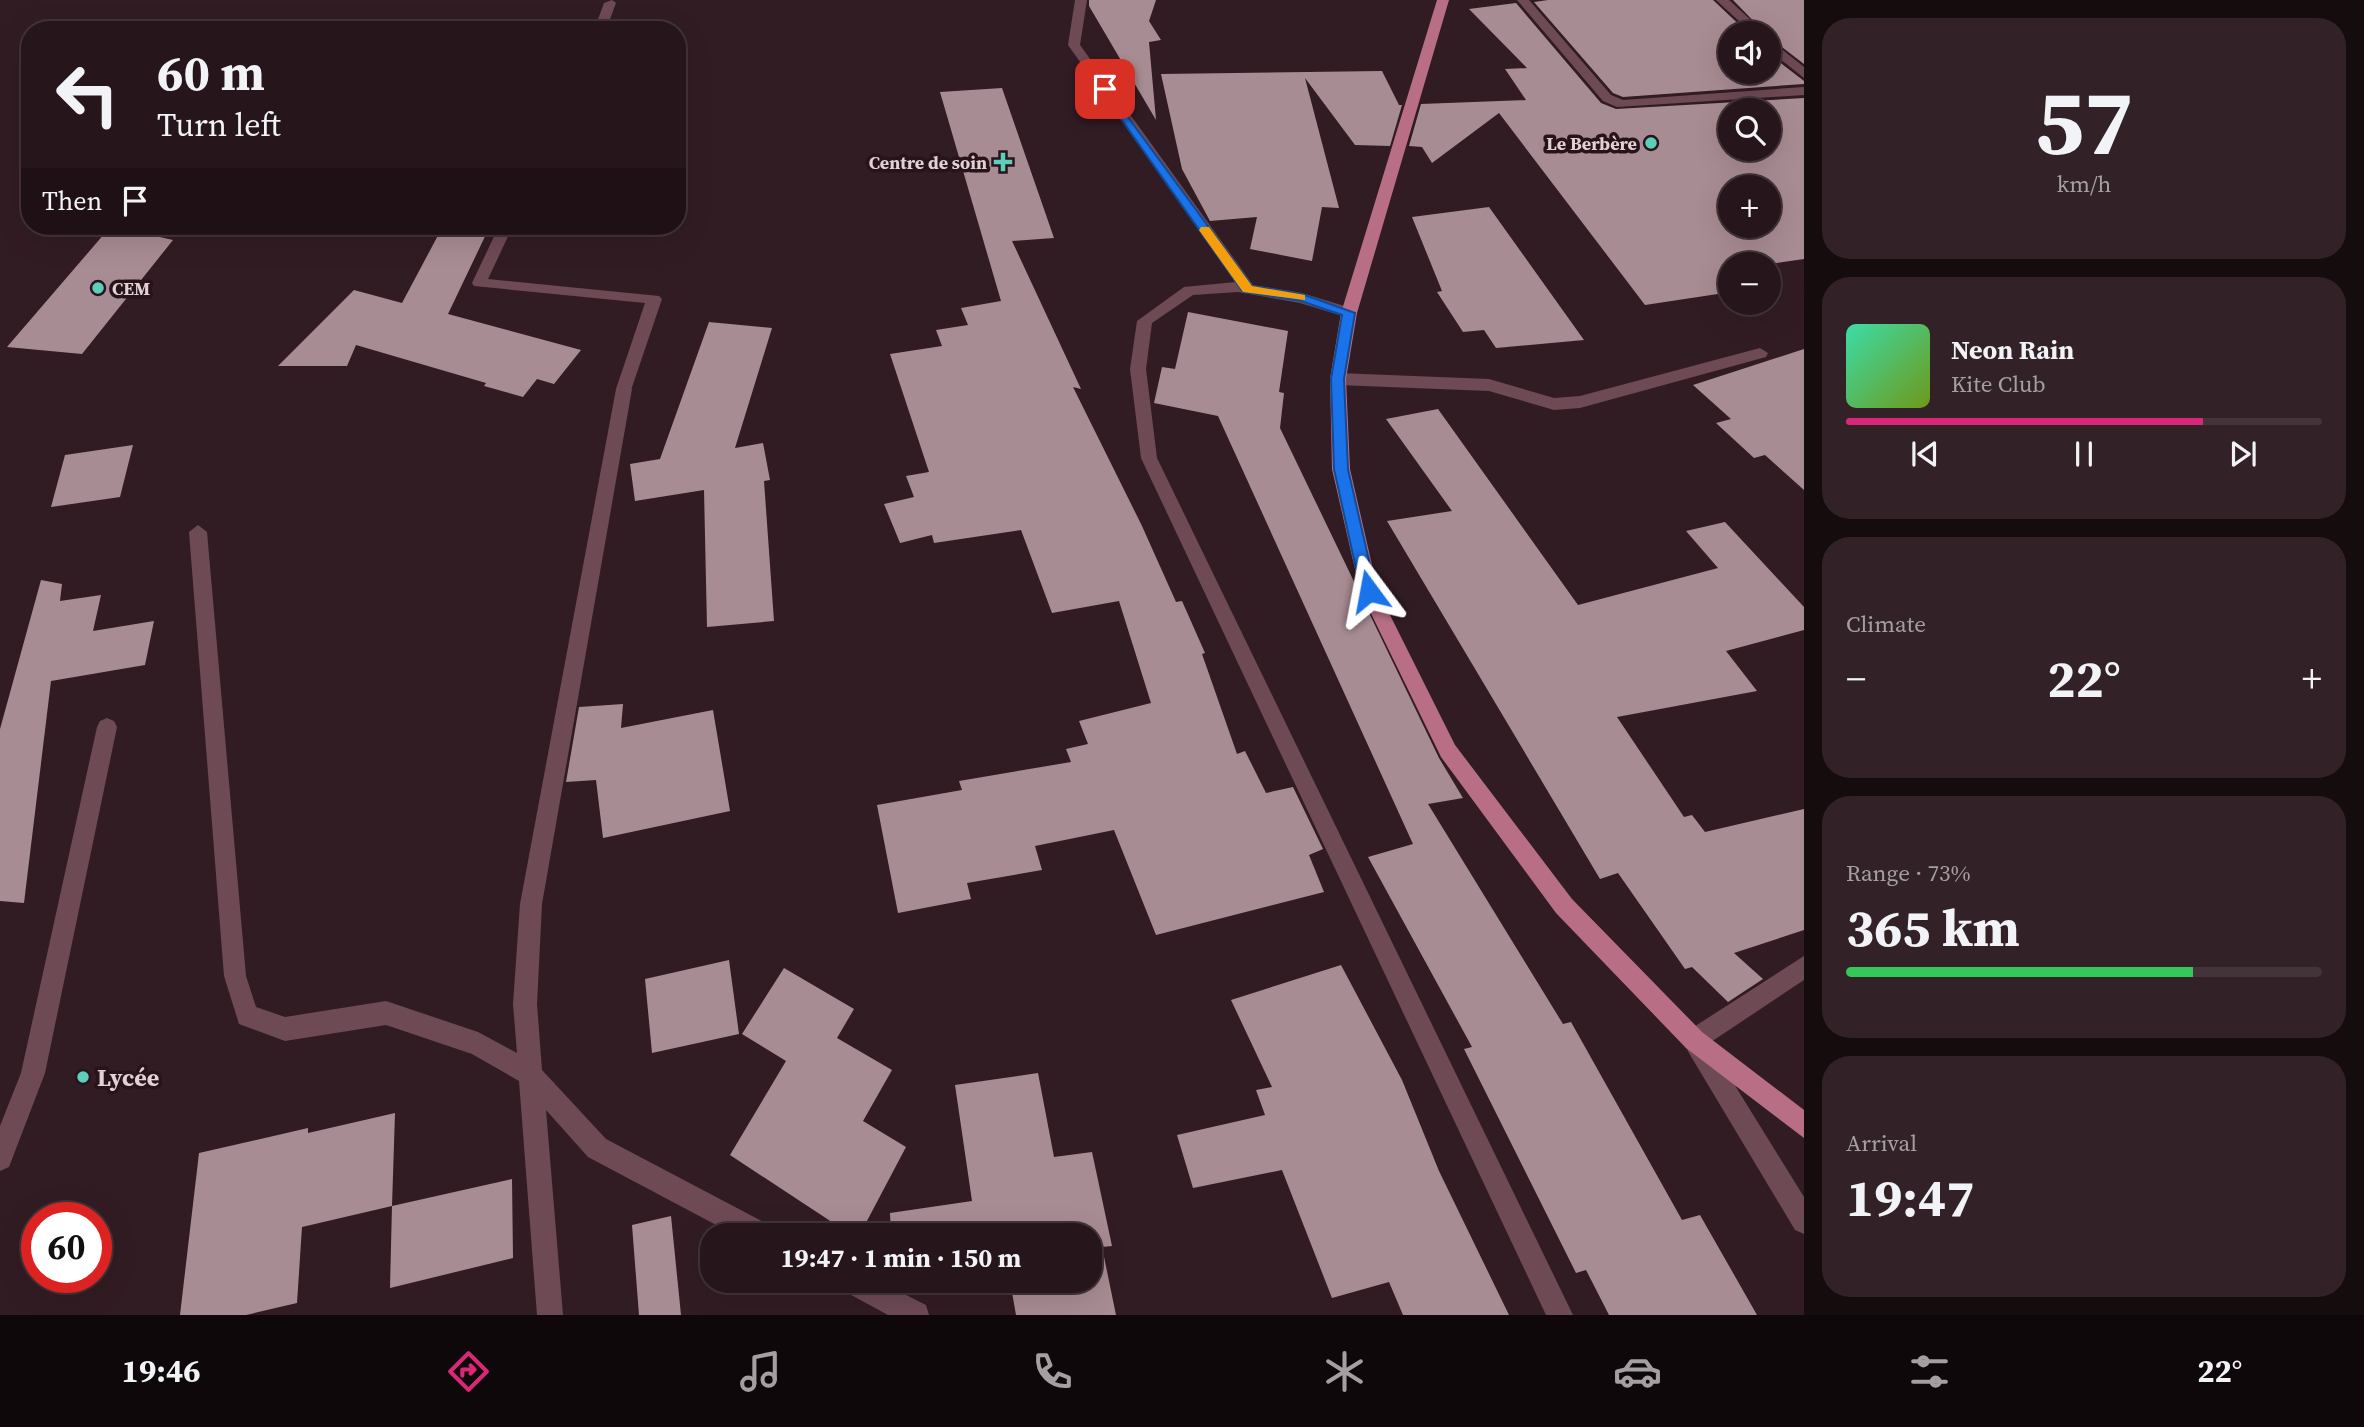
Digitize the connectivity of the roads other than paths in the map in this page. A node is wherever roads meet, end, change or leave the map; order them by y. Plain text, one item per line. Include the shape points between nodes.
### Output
1 (1080, 0) edge
2 (1443, 0) edge
3 (1523, 0) edge
4 (1722, 0) edge
5 (610, 2) dead end
6 (603, 21) edge
7 (1746, 21) edge
8 (1781, 54) edge
9 (1804, 74) edge
10 (1804, 91) edge
11 (502, 235) edge
12 (1248, 289) junction
13 (1349, 313) junction
14 (1760, 353) dead end
15 (1338, 379) junction
16 (624, 389) joint
17 (198, 531) dead end
18 (107, 727) dead end
19 (1804, 967) edge
20 (1694, 1040) junction
21 (530, 1074) junction
22 (1804, 1126) edge
23 (0, 1158) edge
24 (1804, 1221) edge
25 (739, 1223) edge
26 (874, 1293) edge
27 (550, 1315) edge
28 (916, 1315) edge
29 (1560, 1315) edge

1 - 12 street via 1074,45
2 - 13 main road
3 - 10 street via 1607,98 1622,104
4 - 7 street
5 - 6 street
8 - 9 street
11 - 16 lane via 479,283 654,299
12 - 13 street via 1302,298
12 - 29 street via 1189,290 1144,321 1138,369 1149,458
13 - 15 main road
14 - 15 street via 1580,402 1554,404 1489,385
15 - 20 main road via 1341,469 1369,591 1448,751 1564,906
16 - 21 street via 531,904 525,1004
17 - 21 street via 234,976 247,1016 285,1029 386,1013 478,1044
18 - 23 street via 33,1073
19 - 20 street
20 - 22 main road
20 - 24 street
21 - 25 street via 597,1148
21 - 27 street
26 - 28 street

